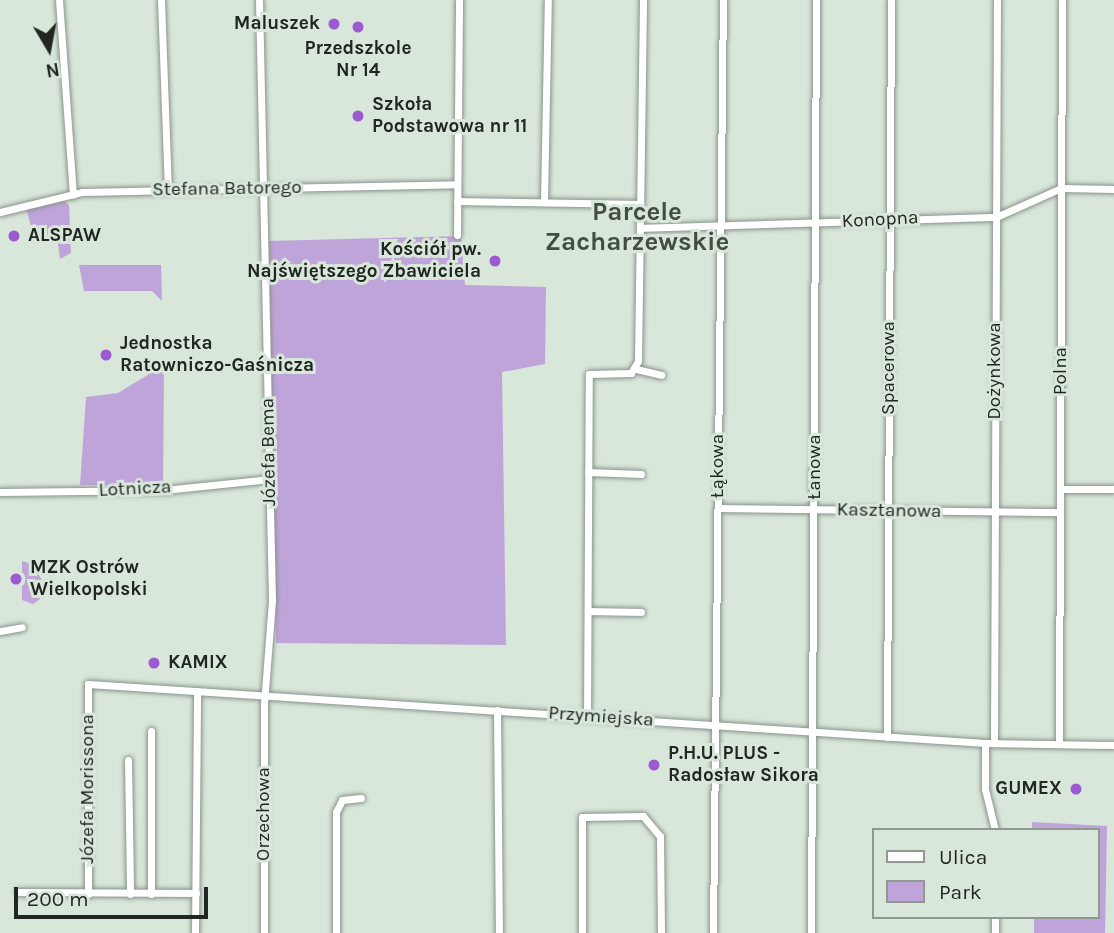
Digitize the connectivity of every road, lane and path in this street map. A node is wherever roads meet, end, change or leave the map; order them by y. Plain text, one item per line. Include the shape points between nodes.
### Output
1 (59, 0) edge
2 (161, 0) edge
3 (259, 0) edge
4 (459, 0) edge
5 (548, 0) edge
6 (643, 0) edge
7 (723, 0) edge
8 (816, 0) edge
9 (891, 0) edge
10 (998, 0) edge
11 (1062, 0) edge
12 (457, 184) junction
13 (262, 188) junction
14 (1061, 188) junction
15 (1114, 189) edge
16 (168, 190) junction
17 (73, 194) junction
18 (457, 201) junction
19 (544, 201) junction
20 (640, 204) junction
21 (0, 212) edge
22 (890, 217) junction
23 (996, 217) junction
24 (817, 224) junction
25 (640, 228) junction
26 (720, 228) junction
27 (457, 234) dead end
28 (636, 369) junction
29 (661, 374) dead end
30 (588, 472) junction
31 (640, 474) dead end
32 (270, 480) junction
33 (1114, 488) edge
34 (1060, 489) junction
35 (0, 492) edge
36 (718, 508) junction
37 (815, 509) junction
38 (888, 511) junction
39 (1060, 512) junction
40 (995, 513) junction
41 (588, 611) junction
42 (641, 612) dead end
43 (22, 627) dead end
44 (0, 631) edge
45 (88, 684) joint
46 (197, 691) junction
47 (265, 694) junction
48 (497, 710) junction
49 (587, 716) junction
50 (715, 724) junction
51 (151, 731) dead end
52 (812, 731) junction
53 (887, 737) junction
54 (989, 743) junction
55 (1059, 743) junction
56 (1114, 746) edge
57 (128, 760) dead end
58 (361, 798) dead end
59 (995, 828) edge
60 (19, 892) dead end
61 (196, 893) junction
62 (88, 894) junction
63 (130, 894) junction
64 (151, 894) junction
65 (195, 933) edge
66 (264, 933) edge
67 (336, 933) edge
68 (499, 933) edge
69 (582, 933) edge
70 (661, 933) edge
71 (713, 933) edge
72 (811, 933) edge

1 - 17 street
2 - 16 street
3 - 13 street, Józefa Bema
4 - 12 street
5 - 19 street
6 - 20 street
7 - 26 street, Łąkowa
8 - 24 street, Łanowa
9 - 22 street, Spacerowa
10 - 23 street, Dożynkowa
11 - 14 street, Polna
12 - 13 street, Stefana Batorego
12 - 18 street
13 - 16 street, Stefana Batorego
13 - 32 street, Józefa Bema
14 - 15 street, Konopna
14 - 23 street, Konopna
14 - 34 street, Polna
16 - 17 street, Stefana Batorego
17 - 21 street, Stefana Batorego
18 - 19 street
18 - 27 street
19 - 20 street
20 - 25 street
22 - 23 street, Konopna
22 - 24 street, Konopna
22 - 38 street, Spacerowa
23 - 40 street, Dożynkowa
24 - 26 street, Konopna
24 - 37 street, Łanowa
25 - 26 street, Konopna
25 - 28 street
26 - 36 street, Łąkowa
28 - 29 street
28 - 30 street via 589,374
30 - 31 street
30 - 41 street
32 - 35 street, Lotnicza via 142,491
32 - 47 street, Józefa Bema via 272,600
33 - 34 street
34 - 39 street, Polna
36 - 37 street, Kasztanowa
36 - 50 street, Łąkowa
37 - 38 street, Kasztanowa
37 - 52 street, Łanowa
38 - 40 street, Kasztanowa
38 - 53 street, Spacerowa
39 - 40 street, Kasztanowa
39 - 55 street, Polna
40 - 54 street, Dożynkowa
41 - 42 street
41 - 49 street
43 - 44 street
45 - 46 street, Przymiejska
45 - 62 street, Józefa Morissona
46 - 47 street, Przymiejska
46 - 61 street
47 - 48 street, Przymiejska
47 - 66 street, Orzechowa
48 - 49 street, Przymiejska
48 - 68 street
49 - 50 street, Przymiejska
50 - 52 street, Przymiejska
50 - 71 street, Łąkowa
51 - 64 street
52 - 53 street, Przymiejska
52 - 72 street, Łanowa
53 - 54 street, Przymiejska
54 - 55 street, Przymiejska
54 - 59 street, Dożynkowa via 985,789
55 - 56 street, Przymiejska
57 - 63 street
58 - 67 street via 342,800 337,812
60 - 62 street
61 - 64 street
61 - 65 street
62 - 63 street
63 - 64 street
69 - 70 street via 582,817 643,816 655,824

